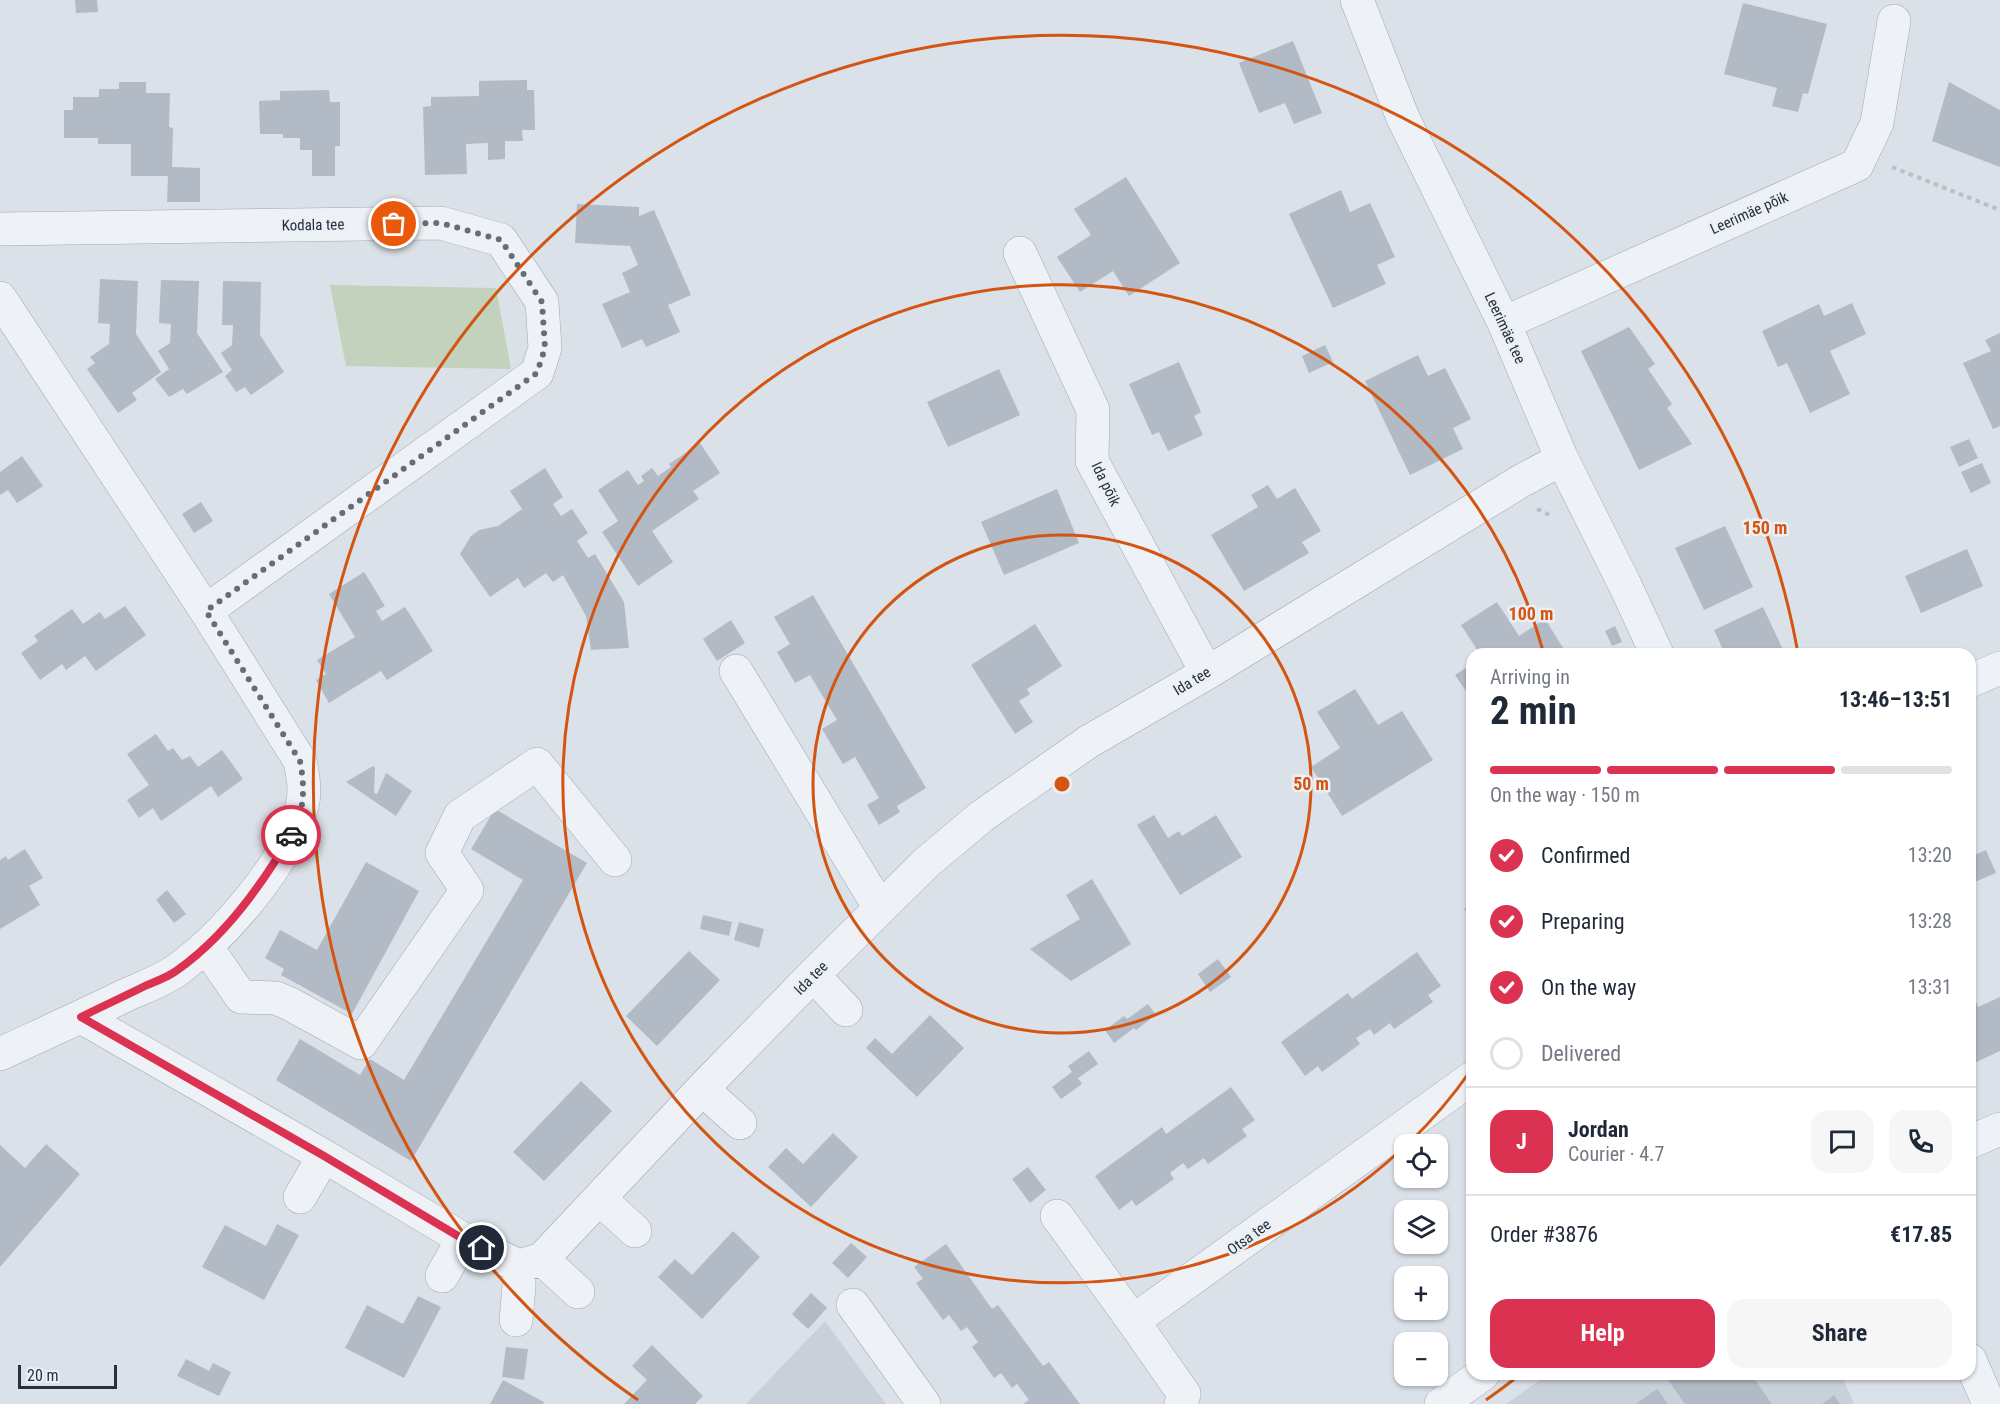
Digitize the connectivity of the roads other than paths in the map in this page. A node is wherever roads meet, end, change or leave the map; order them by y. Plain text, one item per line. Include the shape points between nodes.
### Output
1 (1357, 0) edge
2 (1894, 21) dead end
3 (0, 229) edge
4 (1020, 253) dead end
5 (0, 298) edge
6 (1504, 323) junction
7 (1562, 459) junction
8 (206, 611) junction
9 (1654, 648) edge
10 (2000, 668) edge
11 (736, 671) dead end
12 (1207, 673) junction
13 (1976, 678) edge
14 (615, 860) dead end
15 (880, 908) junction
16 (206, 946) junction
17 (813, 975) junction
18 (846, 1010) dead end
19 (81, 1017) junction
20 (0, 1054) edge
21 (1466, 1082) edge
22 (702, 1089) junction
23 (740, 1123) dead end
24 (2000, 1129) edge
25 (1976, 1139) edge
26 (324, 1156) junction
27 (300, 1197) dead end
28 (588, 1199) junction
29 (1057, 1216) dead end
30 (635, 1231) dead end
31 (463, 1239) junction
32 (531, 1263) junction
33 (442, 1276) dead end
34 (578, 1292) dead end
35 (853, 1305) dead end
36 (516, 1320) dead end
37 (1133, 1321) junction
38 (1976, 1374) edge
39 (1475, 1380) edge
40 (924, 1404) edge
41 (1181, 1404) edge
42 (1441, 1404) edge
43 (1989, 1404) edge

1 - 6 street, Leerimäe tee via 1403,118
2 - 6 street, Leerimäe põik via 1877,123 1857,165
3 - 8 street, Kodala tee via 441,223 501,240 542,302 545,348 537,373
4 - 12 street, Ida põik via 1093,410 1092,461
5 - 8 street
6 - 7 street, Leerimäe tee
7 - 9 street, Leerimäe tee
7 - 12 street, Ida tee
8 - 16 street via 300,761 304,780 303,804 295,828 271,870 237,915
10 - 13 street
11 - 15 street
12 - 15 street, Ida tee via 1088,742 982,816
14 - 16 street via 537,764 460,816 442,854 467,890 361,1043 276,998 241,997
15 - 17 street, Ida tee
16 - 19 street via 176,971
17 - 18 street
17 - 22 street, Ida tee
19 - 20 street
19 - 26 street
21 - 37 street, Otsa tee
22 - 23 street
22 - 28 street, Ida tee
24 - 25 street
26 - 27 street
26 - 31 street
28 - 30 street
28 - 32 street, Ida tee
29 - 37 street
31 - 32 street
31 - 33 street
32 - 34 street
32 - 36 street via 519,1286
35 - 40 street
37 - 41 street via 1184,1394
38 - 43 street
39 - 42 street

